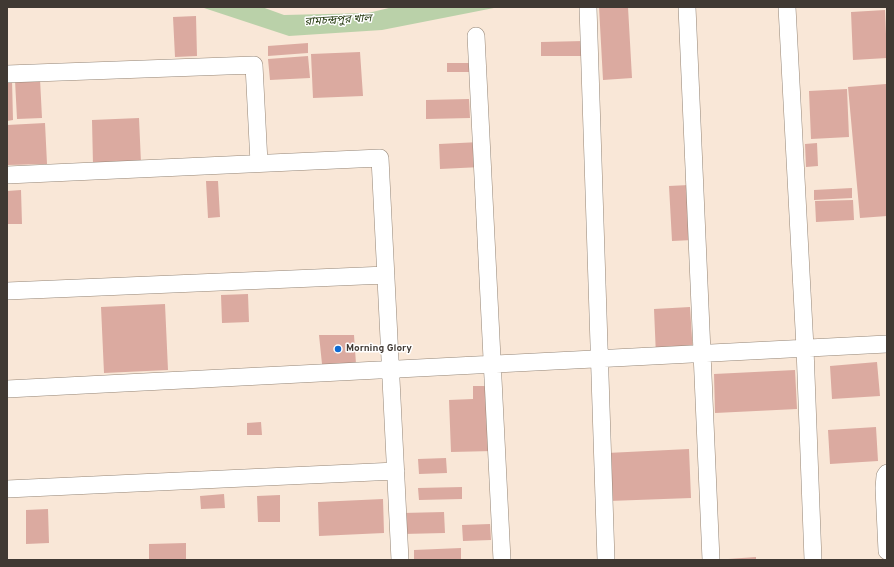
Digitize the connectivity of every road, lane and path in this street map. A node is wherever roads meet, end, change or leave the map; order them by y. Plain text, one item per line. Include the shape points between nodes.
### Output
1 (588, 7) edge
2 (687, 7) edge
3 (787, 7) edge
4 (476, 36) dead end
5 (7, 74) edge
6 (258, 163) junction
7 (7, 175) edge
8 (386, 275) junction
9 (7, 292) edge
10 (887, 344) edge
11 (805, 348) junction
12 (702, 353) junction
13 (599, 359) junction
14 (492, 364) junction
15 (391, 369) junction
16 (7, 389) edge
17 (396, 471) junction
18 (887, 473) edge
19 (7, 490) edge
20 (887, 551) edge
21 (400, 560) edge
22 (502, 560) edge
23 (606, 560) edge
24 (711, 560) edge
25 (813, 560) edge

1 - 13 street
2 - 12 street
3 - 11 street
4 - 14 street
5 - 6 street via 254,65
6 - 7 street
6 - 8 street via 380,158
8 - 9 street
8 - 15 street
10 - 11 street
11 - 12 street
11 - 25 street
12 - 13 street
12 - 24 street
13 - 14 street
13 - 23 street
14 - 15 street
14 - 22 street
15 - 16 street
15 - 17 street
17 - 19 street
17 - 21 street
18 - 20 street via 884,488

